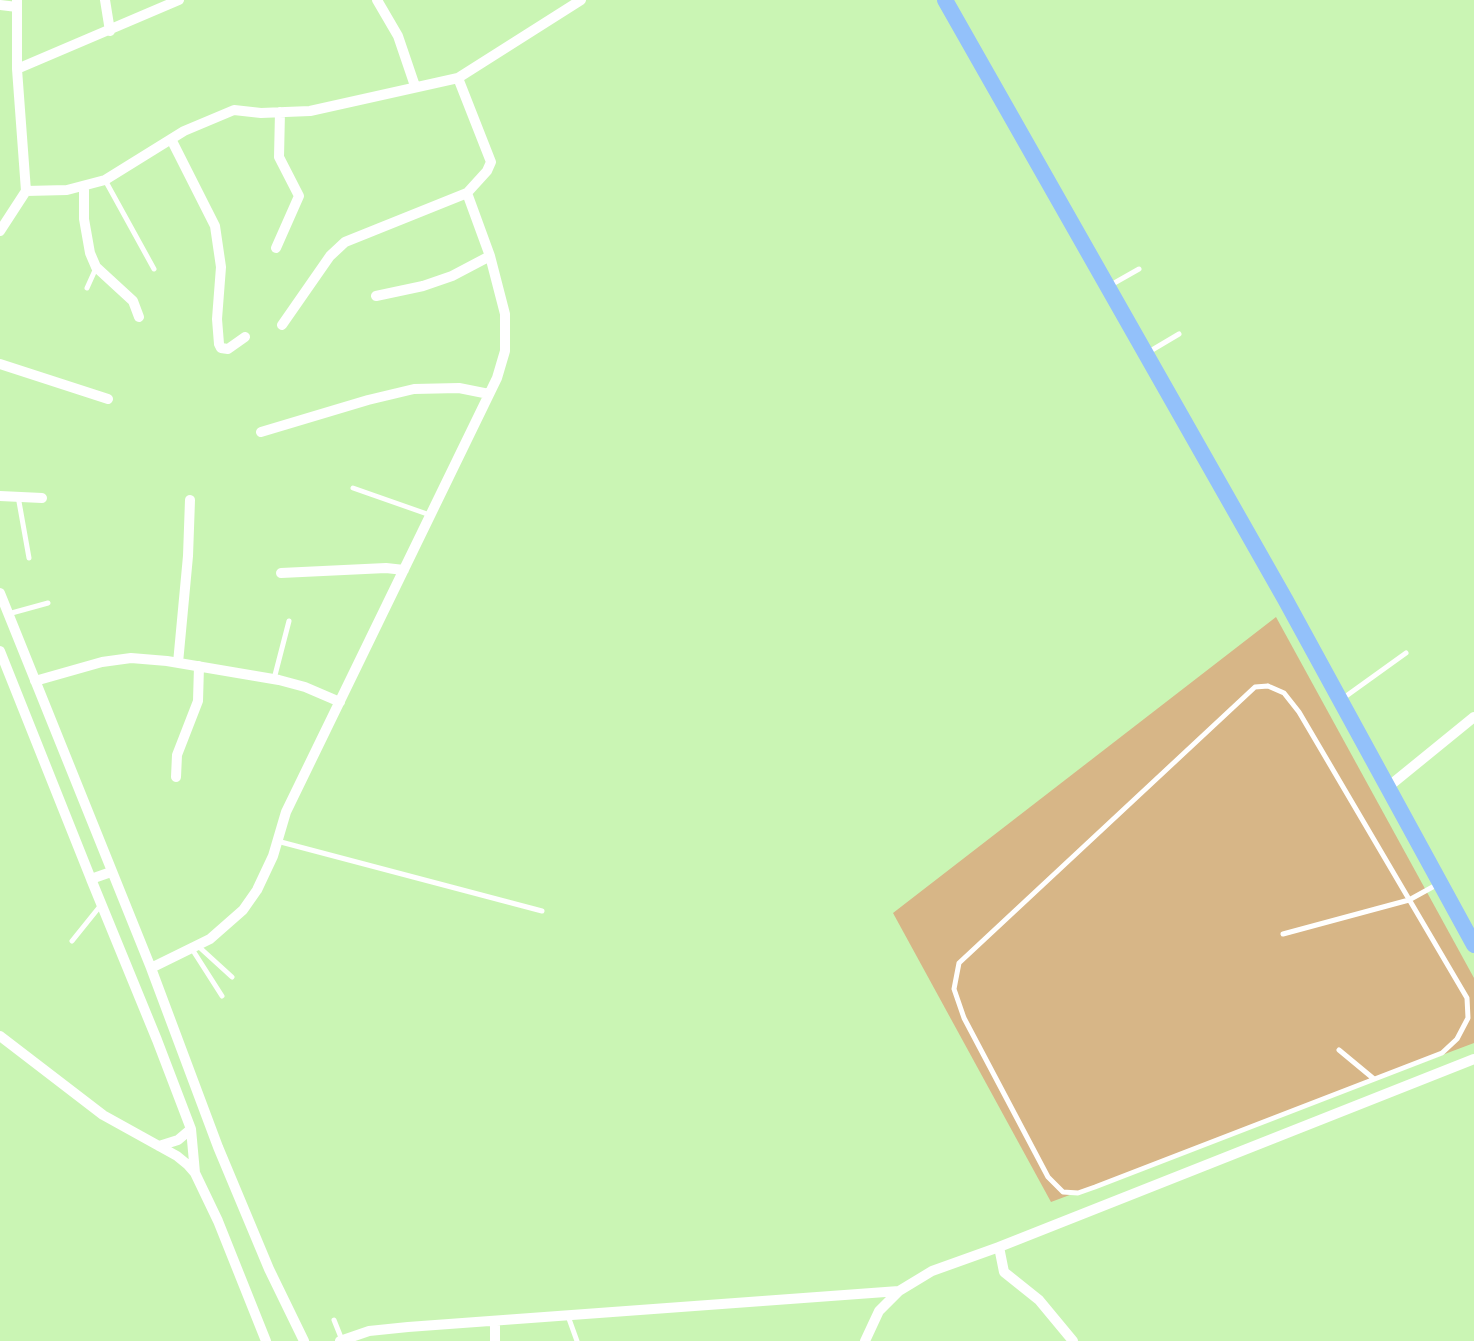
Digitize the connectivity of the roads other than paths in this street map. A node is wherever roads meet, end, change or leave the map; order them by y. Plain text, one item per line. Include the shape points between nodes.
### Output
1 (105, 0) edge
2 (177, 0) edge
3 (377, 0) edge
4 (581, 0) edge
5 (949, 1) edge
6 (17, 3) edge
7 (0, 5) edge
8 (110, 31) junction
9 (17, 69) junction
10 (458, 78) junction
11 (415, 86) junction
12 (280, 112) junction
13 (171, 139) junction
14 (105, 180) junction
15 (84, 187) junction
16 (26, 191) junction
17 (467, 193) junction
18 (0, 231) edge
19 (276, 248) dead end
20 (490, 256) junction
21 (96, 267) junction
22 (1139, 268) dead end
23 (154, 269) dead end
24 (1108, 286) junction
25 (87, 288) dead end
26 (376, 296) dead end
27 (139, 317) dead end
28 (282, 325) dead end
29 (1179, 334) dead end
30 (245, 337) dead end
31 (1146, 354) junction
32 (0, 364) edge
33 (489, 394) junction
34 (108, 399) dead end
35 (261, 432) dead end
36 (352, 488) dead end
37 (0, 496) edge
38 (18, 496) junction
39 (42, 498) dead end
40 (190, 500) dead end
41 (430, 515) junction
42 (29, 558) dead end
43 (405, 570) junction
44 (281, 573) dead end
45 (0, 593) edge
46 (48, 603) dead end
47 (4, 616) edge
48 (290, 621) dead end
49 (0, 651) edge
50 (1406, 653) dead end
51 (178, 663) junction
52 (199, 666) junction
53 (274, 679) junction
54 (35, 681) junction
55 (1340, 700) junction
56 (340, 702) junction
57 (1474, 717) edge
58 (176, 777) dead end
59 (1388, 788) junction
60 (277, 842) junction
61 (101, 875) junction
62 (1440, 883) junction
63 (1409, 900) junction
64 (101, 905) junction
65 (542, 911) dead end
66 (1283, 934) dead end
67 (72, 941) dead end
68 (1474, 945) edge
69 (195, 947) junction
70 (151, 968) junction
71 (232, 977) dead end
72 (222, 996) dead end
73 (0, 1036) edge
74 (1339, 1050) dead end
75 (1474, 1059) edge
76 (1374, 1079) junction
77 (190, 1129) junction
78 (159, 1146) junction
79 (195, 1173) junction
80 (999, 1246) junction
81 (899, 1291) junction
82 (567, 1314) junction
83 (334, 1320) dead end
84 (495, 1321) junction
85 (869, 1338) edge
86 (266, 1341) edge
87 (304, 1341) edge
88 (341, 1341) edge
89 (495, 1341) edge
90 (577, 1341) edge
91 (1073, 1341) edge

1 - 8 street
2 - 8 street
3 - 11 street via 398,36
4 - 10 street
5 - 24 main road
6 - 7 street
6 - 9 street
8 - 9 street
9 - 16 street
10 - 11 street
10 - 17 street via 491,162
11 - 12 street via 310,111
12 - 13 street via 234,110
12 - 19 street via 279,157 299,196
13 - 14 street
13 - 30 street via 215,226 221,267 219,344 228,349
14 - 15 street
14 - 23 lane
15 - 16 street
15 - 21 street via 86,244
16 - 18 street
17 - 20 street
17 - 28 street via 345,242
20 - 26 street via 452,276
20 - 33 street via 505,314 505,351
21 - 25 lane
21 - 27 street via 128,296
22 - 24 lane
24 - 31 main road
29 - 31 lane
31 - 55 main road
32 - 34 street
33 - 35 street via 459,388 414,389
33 - 41 street
36 - 41 lane
37 - 38 street
38 - 39 street
38 - 42 lane
40 - 51 street
41 - 43 street
43 - 44 street
43 - 56 street
45 - 47 street
46 - 47 lane
47 - 54 street
48 - 53 lane
49 - 61 street
50 - 55 lane
51 - 52 street
51 - 54 street via 114,659
52 - 53 street
52 - 58 street via 198,701 177,755
53 - 56 street
54 - 61 street
55 - 59 main road
56 - 60 street via 286,812
57 - 59 street
59 - 62 main road
60 - 65 lane
60 - 69 street via 257,890 243,910
61 - 64 street
61 - 70 street
62 - 63 lane
62 - 68 main road
63 - 66 lane
63 - 76 lane via 1467,998 1468,1018 1457,1039 1442,1053
63 - 76 lane via 1291,700 1268,686 1255,687 959,963 954,980 956,1000 964,1018 1048,1176 1063,1192 1095,1187
64 - 67 lane
64 - 77 street via 158,1040
69 - 70 street
69 - 71 lane
69 - 72 lane
70 - 87 street via 268,1269
73 - 78 street via 103,1114
74 - 76 lane
75 - 80 street
77 - 78 street via 178,1140
77 - 79 street
78 - 79 street
79 - 86 street
80 - 81 street via 932,1271
80 - 91 street via 1004,1272 1039,1300
81 - 82 street
81 - 85 street via 879,1311
82 - 84 street
82 - 90 lane
83 - 88 lane
84 - 88 street via 369,1331
84 - 89 street

